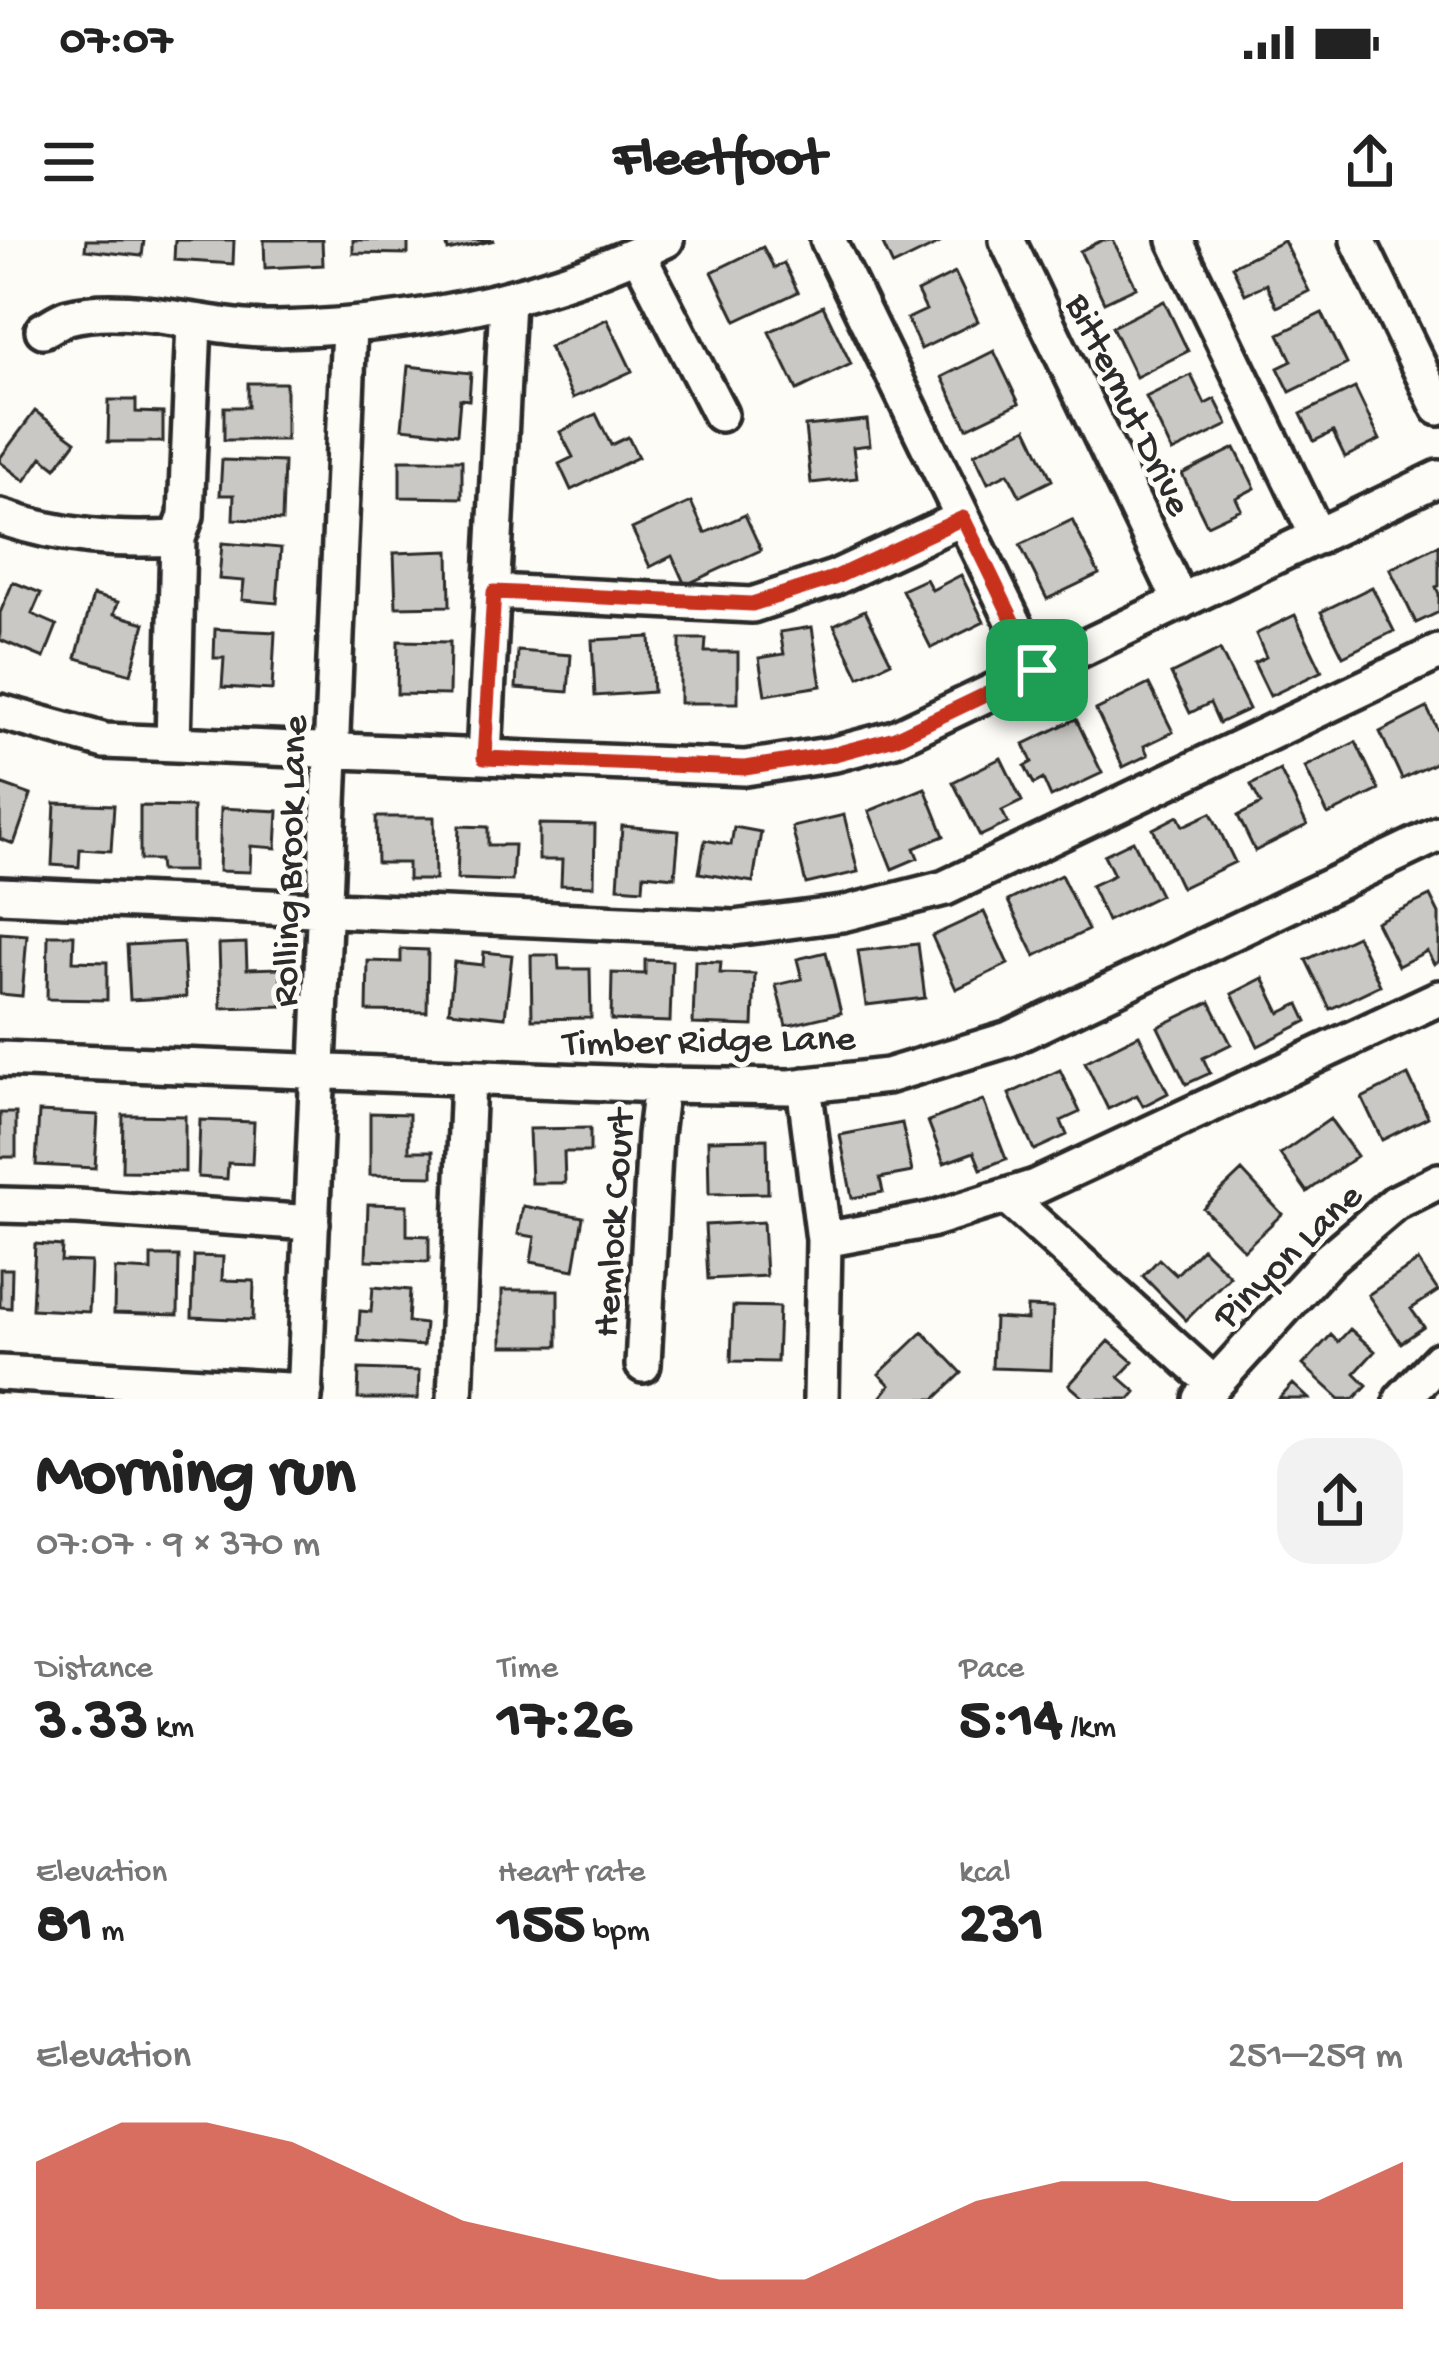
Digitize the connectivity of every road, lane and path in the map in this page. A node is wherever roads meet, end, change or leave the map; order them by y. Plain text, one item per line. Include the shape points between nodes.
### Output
1 (828, 240) edge
2 (1007, 240) edge
3 (1174, 240) edge
4 (1358, 240) edge
5 (652, 247) edge
6 (507, 300) junction
7 (194, 323) junction
8 (349, 327) junction
9 (44, 330) dead end
10 (1439, 408) edge
11 (720, 414) dead end
12 (1439, 478) edge
13 (0, 517) edge
14 (963, 518) junction
15 (1318, 536) junction
16 (178, 538) junction
17 (494, 592) junction
18 (1181, 602) junction
19 (1439, 652) edge
20 (1037, 670) junction
21 (0, 712) edge
22 (173, 744) junction
23 (333, 751) junction
24 (484, 758) junction
25 (1439, 833) edge
26 (0, 895) edge
27 (326, 908) junction
28 (1439, 998) edge
29 (0, 1060) edge
30 (319, 1074) junction
31 (468, 1079) junction
32 (661, 1085) junction
33 (804, 1085) junction
34 (1439, 1182) edge
35 (1006, 1196) junction
36 (0, 1205) edge
37 (312, 1223) junction
38 (824, 1240) junction
39 (1439, 1360) edge
40 (643, 1365) dead end
41 (0, 1373) edge
42 (1208, 1391) edge
43 (305, 1395) edge
44 (455, 1399) edge
45 (820, 1399) edge
46 (1402, 1399) edge

1 - 14 street
2 - 18 street, Bitternut Drive
3 - 15 street
4 - 10 street
5 - 6 street
5 - 11 street
6 - 8 street
6 - 17 street
7 - 8 street
7 - 9 street via 117,312 65,317
7 - 16 street via 186,516
8 - 23 street, Rolling Brook Lane
12 - 15 street
13 - 16 street via 99,540
14 - 17 street via 834,578 752,604
14 - 20 street
15 - 18 street
16 - 22 street
17 - 24 street
18 - 20 street
19 - 27 street via 945,888 842,914 734,928
20 - 24 street via 895,738 835,754 745,768
21 - 22 street via 105,741
22 - 23 street
23 - 24 street
23 - 27 street, Rolling Brook Lane
25 - 33 street, Timber Ridge Lane via 1009,1039 887,1076
26 - 27 street
27 - 30 street, Rolling Brook Lane
28 - 35 street
29 - 30 street, Timber Ridge Lane
30 - 31 street, Timber Ridge Lane
30 - 37 street, Rolling Brook Lane
31 - 32 street, Timber Ridge Lane
31 - 44 street
32 - 33 street, Timber Ridge Lane
32 - 40 street, Hemlock Court
33 - 38 street
34 - 42 street, Pinyon Lane via 1395,1203 1329,1259
35 - 38 street
35 - 42 street
36 - 37 street
37 - 43 street, Rolling Brook Lane
38 - 45 street
39 - 46 street
41 - 43 street

